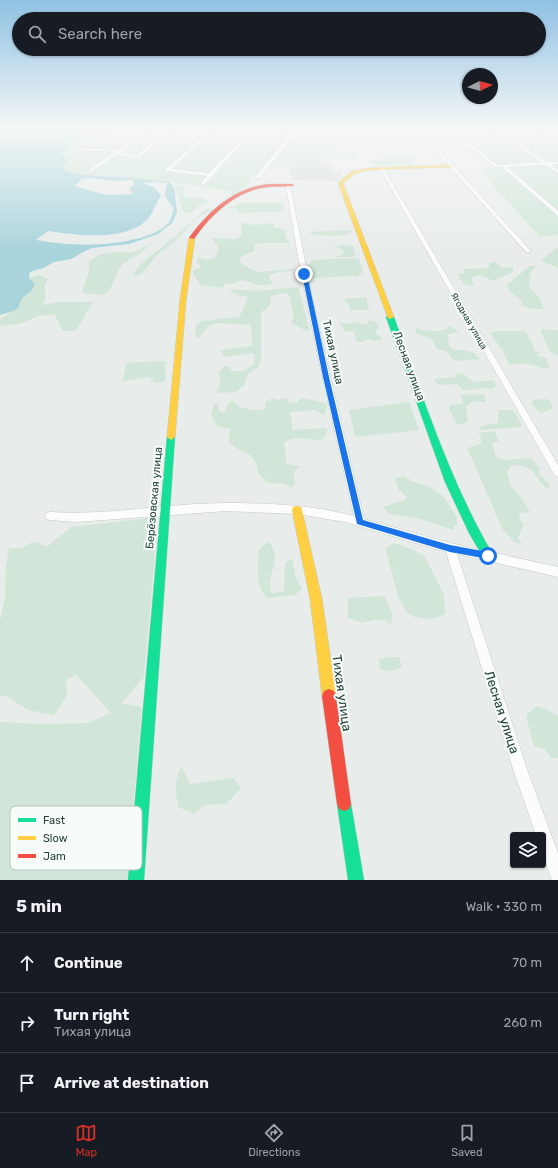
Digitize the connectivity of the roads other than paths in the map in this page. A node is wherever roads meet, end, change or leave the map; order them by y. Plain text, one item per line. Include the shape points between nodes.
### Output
1 (94, 169) edge
2 (169, 169) edge
3 (217, 169) edge
4 (264, 169) edge
5 (382, 169) joint
6 (454, 169) edge
7 (507, 169) edge
8 (91, 171) dead end
9 (211, 175) junction
10 (258, 177) dead end
11 (202, 184) dead end
12 (290, 185) joint
13 (558, 214) edge
14 (528, 251) dead end
15 (558, 473) edge
16 (297, 510) junction
17 (164, 512) junction
18 (50, 516) dead end
19 (360, 522) junction
20 (450, 548) junction
21 (488, 556) junction
22 (558, 572) edge
23 (142, 806) edge
24 (137, 870) edge
25 (558, 874) edge
26 (136, 880) edge
27 (356, 880) edge

1 - 8 street
2 - 9 street
3 - 9 street
4 - 10 street
5 - 15 street, Ягодная улица
5 - 21 street, Лесная улица via 354,172 340,183 450,482
6 - 14 street
7 - 13 street
9 - 11 street
12 - 17 street, Берёзовская улица via 258,186 245,192 194,231 183,300
12 - 19 street, Тихая улица via 293,220
16 - 17 street via 226,507
16 - 19 street
16 - 27 street, Тихая улица via 316,599
17 - 18 street via 77,518
17 - 23 street, Берёзовская улица
19 - 20 street
20 - 21 street
20 - 25 street, Лесная улица via 522,772
21 - 22 street
24 - 26 street, Берёзовская улица

